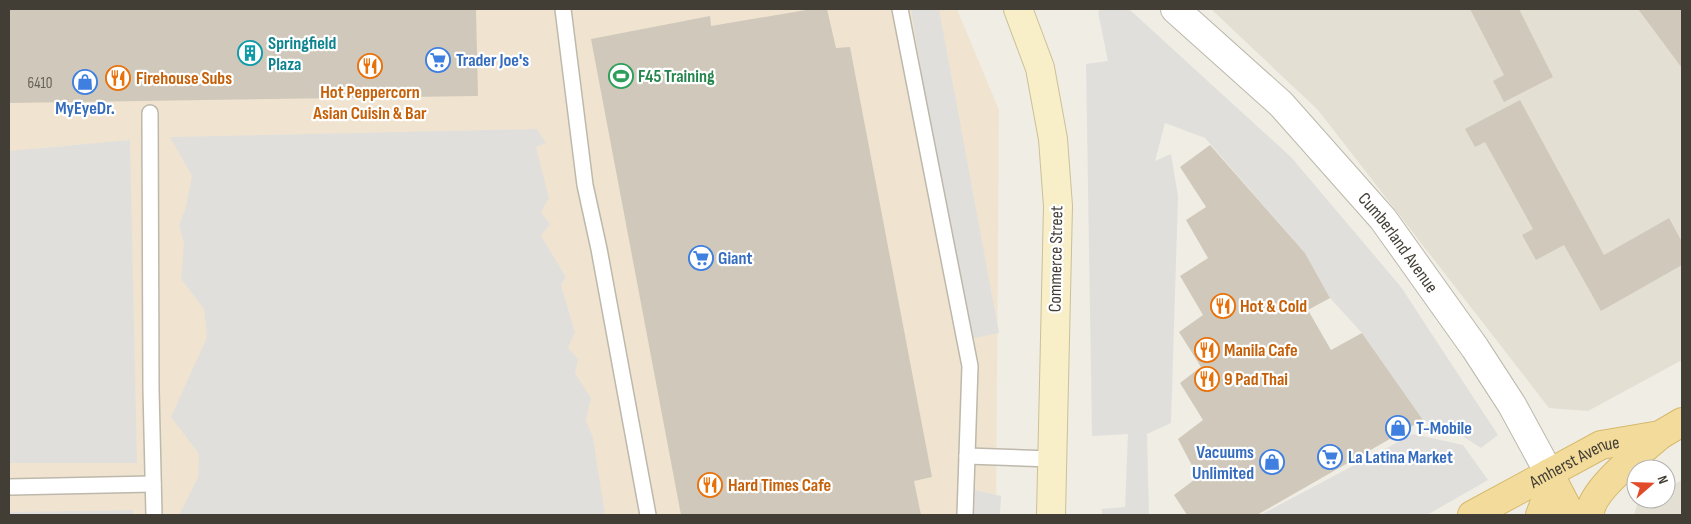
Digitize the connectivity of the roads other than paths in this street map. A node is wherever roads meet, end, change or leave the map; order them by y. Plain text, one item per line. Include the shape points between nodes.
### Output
1 (563, 9) edge
2 (900, 9) edge
3 (1018, 9) edge
4 (1176, 9) edge
5 (150, 114) dead end
6 (1671, 429) edge
7 (967, 456) junction
8 (1051, 459) junction
9 (1549, 472) junction
10 (153, 484) junction
11 (9, 487) edge
12 (154, 515) edge
13 (648, 515) edge
14 (965, 515) edge
15 (1051, 515) edge
16 (1472, 515) edge
17 (1540, 515) edge
18 (1571, 515) edge
19 (1590, 515) edge

1 - 13 lane via 585,185
2 - 7 lane via 970,366
3 - 8 street, Commerce Street via 1040,68 1053,139 1058,206
4 - 9 street, Cumberland Avenue via 1280,104 1383,219 1475,348 1512,405
5 - 10 lane
6 - 9 main road, Amherst Avenue via 1601,445
6 - 19 main road via 1610,479 1596,495
7 - 8 lane
7 - 14 lane
8 - 15 street, Commerce Street
9 - 16 main road, Amherst Avenue
9 - 17 main road via 1549,491
9 - 18 main road, Cumberland Avenue
10 - 11 lane
10 - 12 lane

